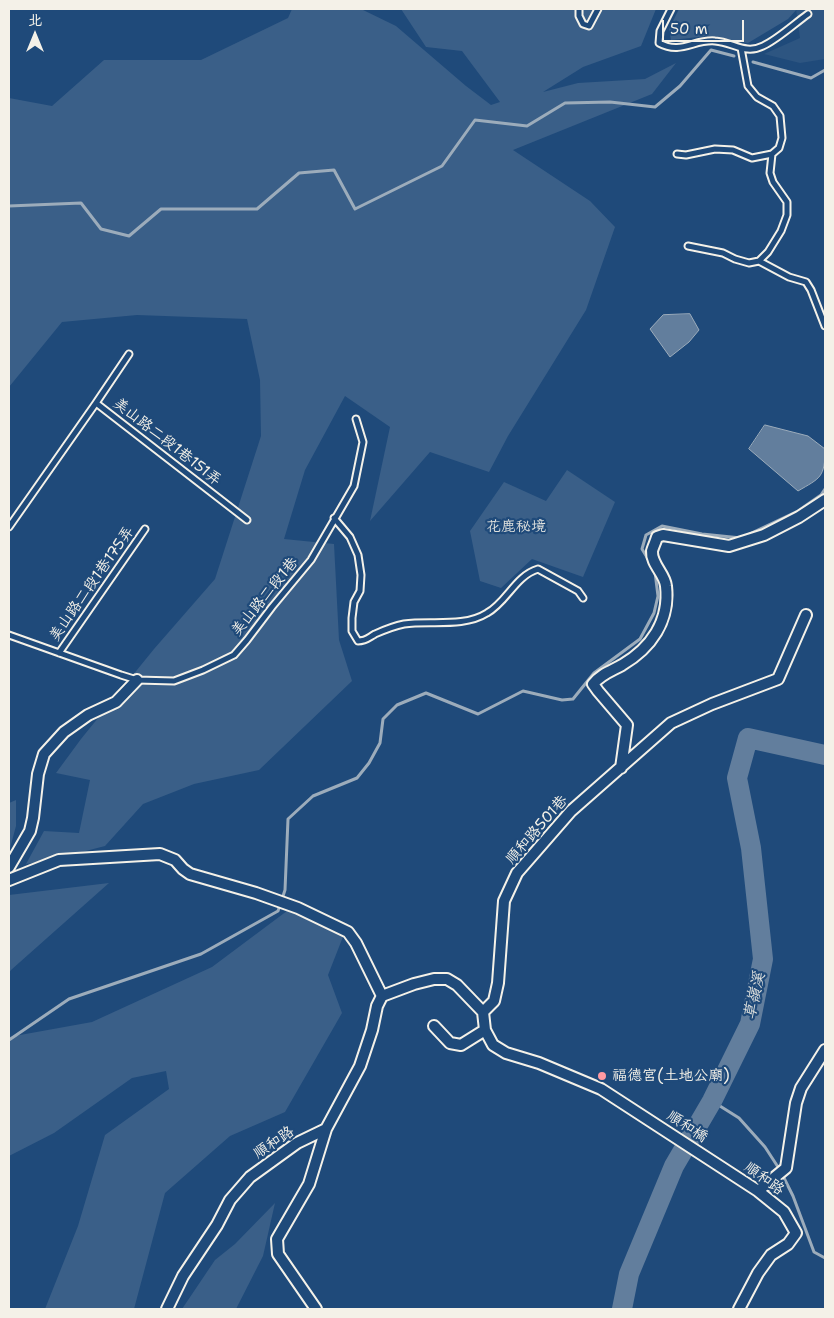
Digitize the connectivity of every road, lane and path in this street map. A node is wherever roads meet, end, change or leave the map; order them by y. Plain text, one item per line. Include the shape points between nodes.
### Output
1 (578, 9) edge
2 (598, 9) edge
3 (671, 9) edge
4 (808, 14) dead end
5 (741, 48) junction
6 (677, 154) dead end
7 (772, 154) junction
8 (688, 246) dead end
9 (759, 261) junction
10 (825, 326) edge
11 (129, 354) dead end
12 (96, 403) junction
13 (356, 419) dead end
14 (825, 500) edge
15 (334, 518) junction
16 (247, 520) dead end
17 (9, 527) edge
18 (145, 529) dead end
19 (582, 598) dead end
20 (806, 615) dead end
21 (9, 635) edge
22 (59, 653) junction
23 (137, 680) junction
24 (620, 768) junction
25 (9, 867) edge
26 (9, 880) edge
27 (382, 996) junction
28 (483, 1012) junction
29 (434, 1026) dead end
30 (485, 1030) junction
31 (825, 1050) edge
32 (326, 1129) junction
33 (707, 1157) joint
34 (758, 1191) junction
35 (166, 1309) edge
36 (316, 1309) edge
37 (739, 1309) edge

1 - 2 lane via 583,24 589,26
3 - 5 lane via 660,31 659,43 668,48 714,40
4 - 5 lane via 763,46 748,50
5 - 7 lane via 748,86 757,97 773,106 780,116 782,138 779,148
6 - 7 lane via 715,149 733,150 752,158
7 - 9 lane via 770,173 787,202 787,216 768,252
8 - 9 lane via 723,253 735,260
9 - 10 lane via 806,282
11 - 12 lane
12 - 16 lane, 美山路二段1巷151弄
12 - 17 lane, 美山路二段1巷151弄
13 - 15 lane, 美山路二段1巷 via 363,442 360,460 354,486
14 - 24 street via 764,535 729,546 663,535 658,537 652,552 666,579 664,620 649,644 593,684 627,726
15 - 19 lane via 350,537 358,555 360,591 354,602 352,618 352,631 358,641 404,624 462,622 486,614 514,585 538,569 578,591
15 - 23 lane, 美山路二段1巷 via 311,560 234,654 174,681
18 - 22 lane, 美山路二段1巷175弄
20 - 24 street, 順和路501巷 via 778,679 671,723
21 - 22 lane, 美山路二段1巷
22 - 23 lane, 美山路二段1巷
23 - 25 street via 116,702 88,715 64,732 44,754 30,831
24 - 28 street, 順和路501巷 via 571,811 517,872 504,901 494,1001
26 - 27 street via 59,860 160,854 175,860 190,874 298,908 348,932
27 - 28 street via 428,981 447,980 457,985
27 - 32 street via 360,1066
28 - 30 street
29 - 30 street via 450,1043 461,1045
30 - 33 street, 順和橋 via 493,1045 506,1053 601,1089
31 - 34 street via 796,1102 786,1168
32 - 35 street, 順和路 via 297,1143 240,1188 183,1276
32 - 36 street via 309,1184 277,1239 278,1254
33 - 34 street, 順和路
34 - 37 street, 順和路 via 784,1212 796,1232 758,1272

